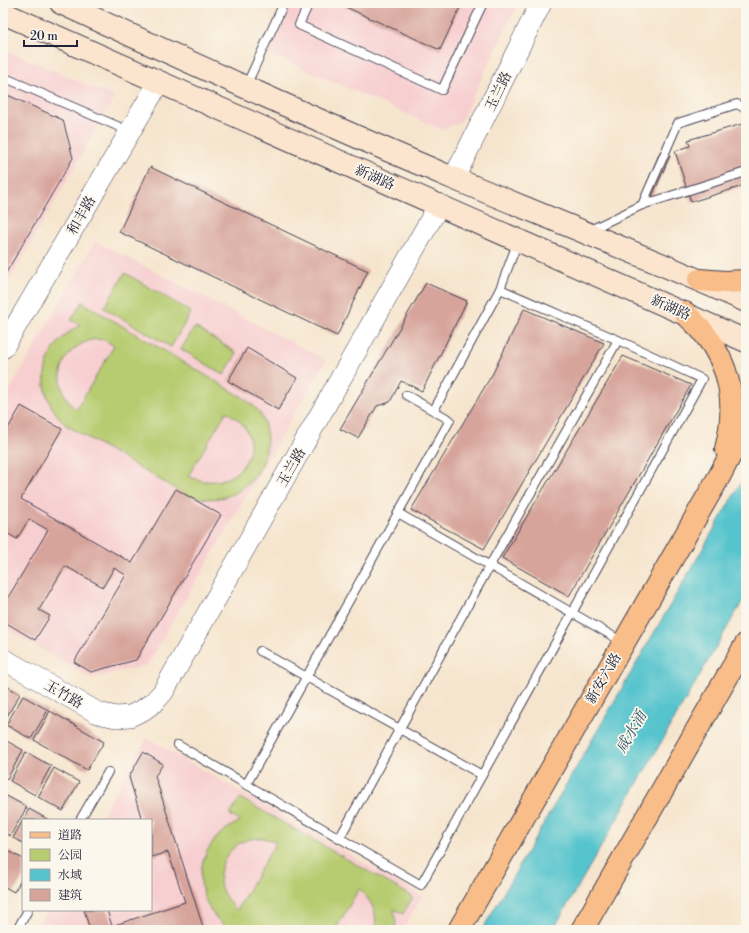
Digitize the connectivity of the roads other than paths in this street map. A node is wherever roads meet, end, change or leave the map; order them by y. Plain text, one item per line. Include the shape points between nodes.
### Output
1 (61, 3) edge
2 (284, 3) edge
3 (309, 3) edge
4 (483, 3) edge
5 (541, 3) edge
6 (3, 13) edge
7 (3, 77) edge
8 (159, 82) junction
9 (246, 87) junction
10 (746, 109) edge
11 (130, 132) junction
12 (746, 172) edge
13 (454, 178) junction
14 (439, 205) junction
15 (642, 205) junction
16 (585, 232) junction
17 (518, 240) junction
18 (699, 280) junction
19 (746, 281) edge
20 (500, 289) junction
21 (746, 301) edge
22 (685, 313) junction
23 (618, 340) junction
24 (746, 341) edge
25 (3, 348) edge
26 (406, 395) dead end
27 (434, 410) junction
28 (746, 424) edge
29 (720, 475) junction
30 (398, 513) junction
31 (490, 565) junction
32 (572, 613) junction
33 (624, 642) junction
34 (746, 644) edge
35 (260, 651) dead end
36 (3, 659) edge
37 (307, 677) junction
38 (130, 716) joint
39 (400, 729) junction
40 (178, 745) dead end
41 (108, 772) dead end
42 (482, 775) junction
43 (246, 785) junction
44 (81, 819) edge
45 (339, 838) junction
46 (27, 911) edge
47 (17, 930) edge
48 (458, 930) edge
49 (582, 930) edge

1 - 9 main road
2 - 9 lane
3 - 4 lane via 299,25 442,90
5 - 13 street, 玉兰路
6 - 8 main road, 新湖路
7 - 11 lane
8 - 11 street, 和丰路
8 - 14 main road, 新湖路
9 - 13 main road
10 - 15 lane via 738,104 678,123
11 - 25 street, 和丰路
12 - 15 lane
13 - 16 main road
14 - 17 main road, 新湖路
14 - 38 street, 玉兰路 via 163,692 143,710
15 - 16 lane
16 - 18 main road
17 - 20 lane
17 - 22 main road, 新湖路
18 - 19 main road
18 - 21 main road
20 - 23 lane
20 - 27 lane
22 - 24 main road, 新湖路
22 - 29 main road via 714,346 728,377 732,412
23 - 31 lane
23 - 32 lane via 702,379
26 - 27 lane
27 - 30 lane via 450,420
28 - 29 main road, 新安六路
29 - 33 main road, 新安六路
30 - 31 lane
30 - 37 lane
31 - 32 lane
31 - 39 lane
32 - 33 lane
32 - 42 lane
33 - 48 main road, 新安六路
34 - 49 main road
35 - 37 lane
36 - 38 street, 玉竹路 via 98,713 116,717
37 - 39 lane
37 - 43 lane
39 - 42 lane
39 - 45 lane
40 - 43 lane
41 - 44 lane
42 - 45 lane via 421,885
43 - 45 lane
46 - 47 lane

